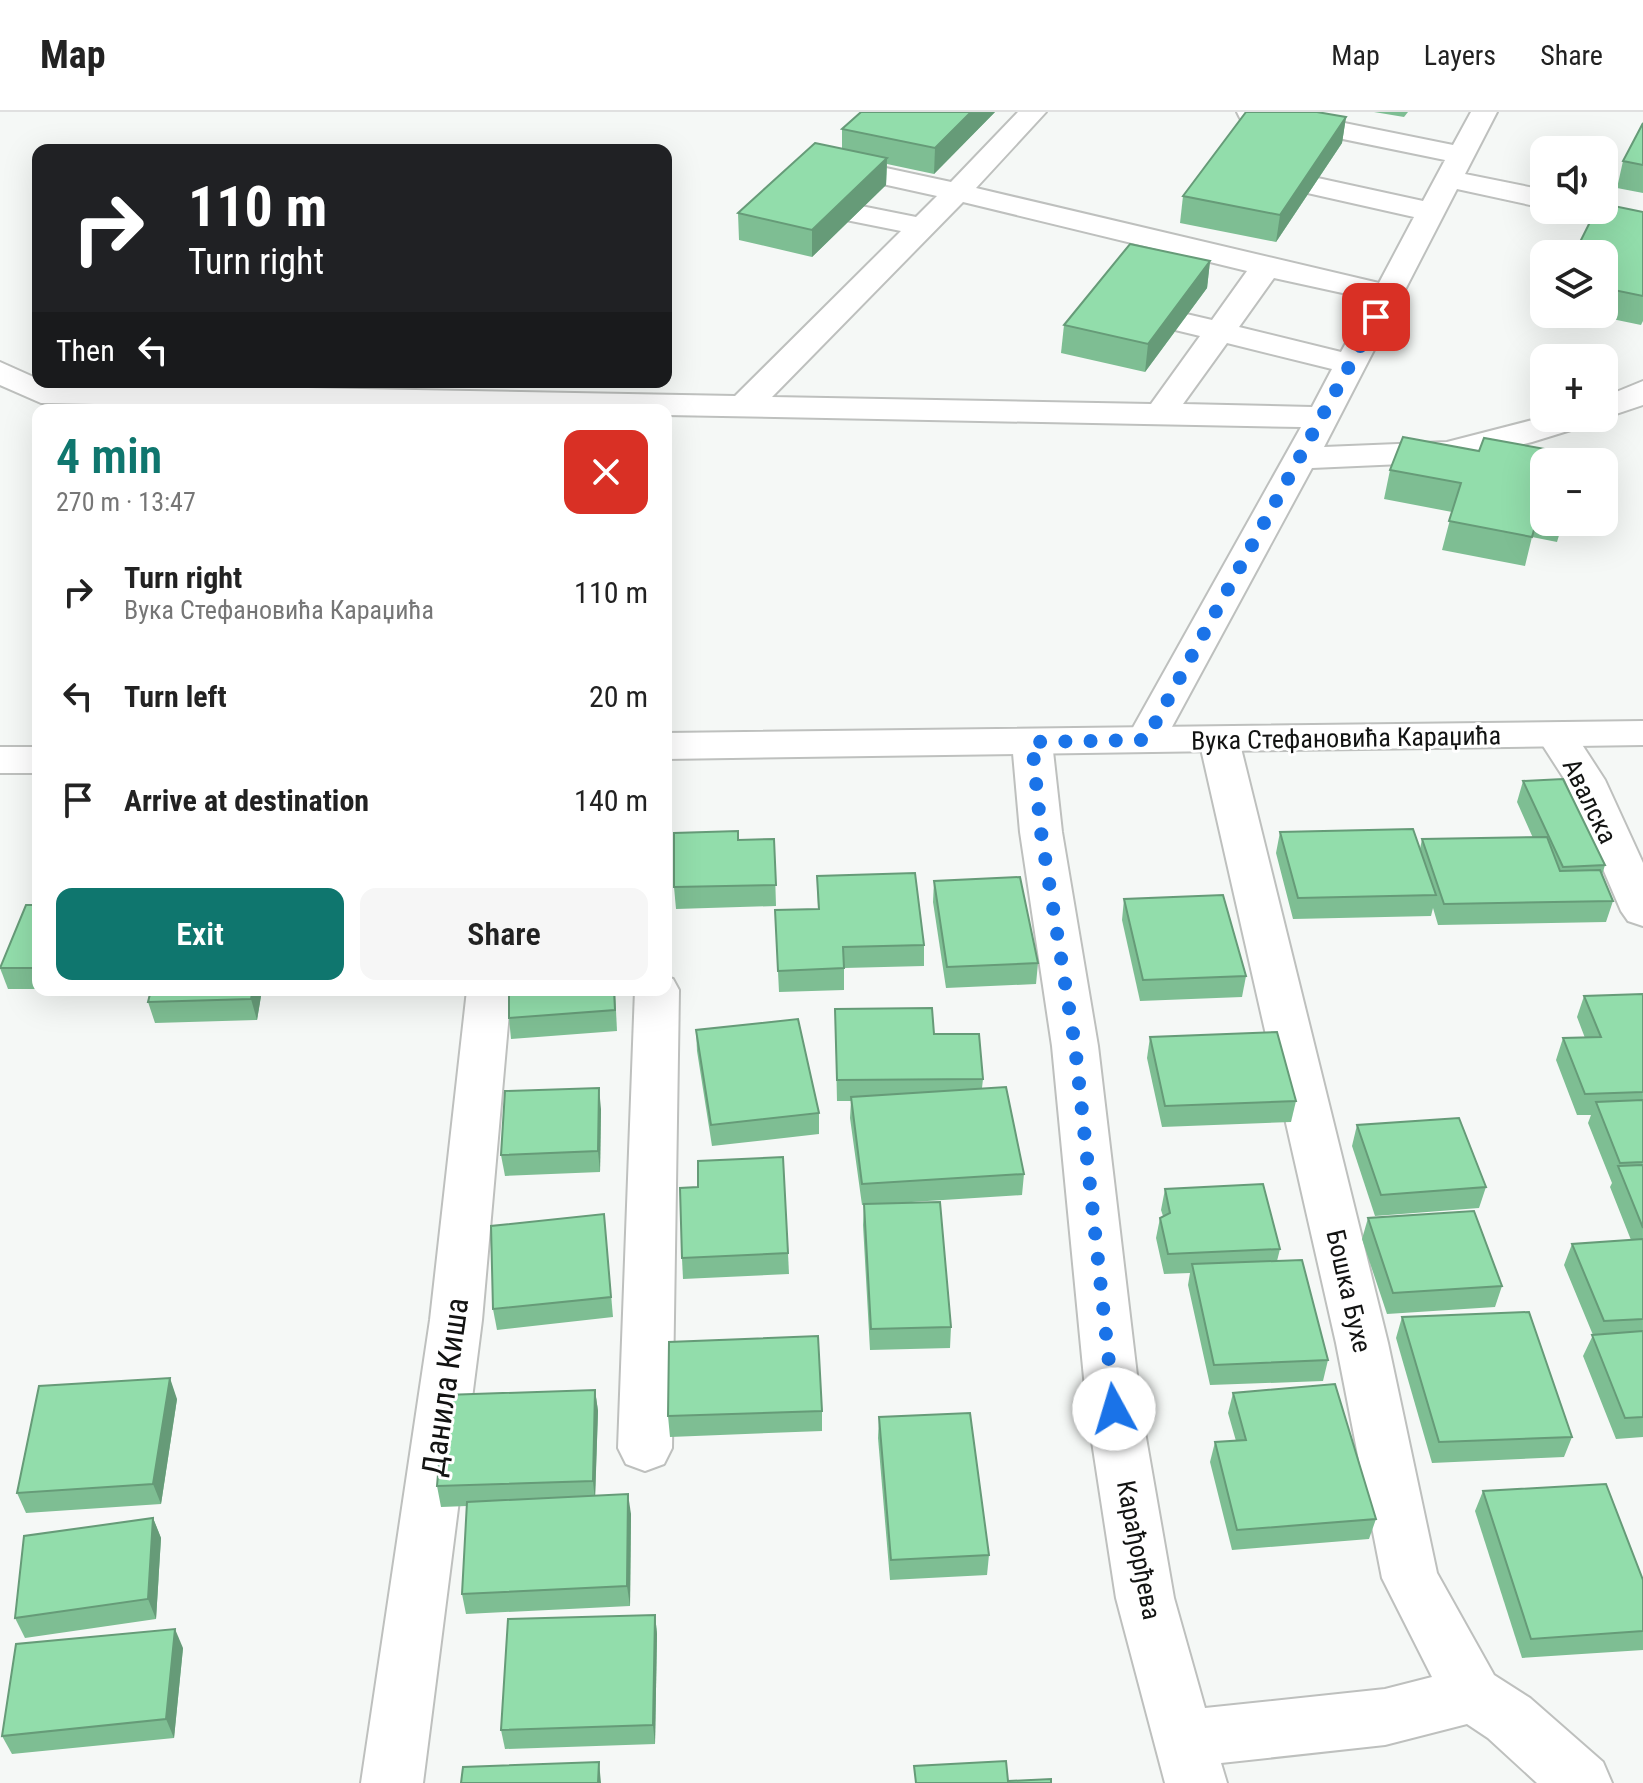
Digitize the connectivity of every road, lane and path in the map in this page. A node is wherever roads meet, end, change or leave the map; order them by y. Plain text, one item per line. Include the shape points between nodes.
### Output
1 (1033, 112) edge
2 (1250, 112) edge
3 (1484, 112) edge
4 (1455, 167) junction
5 (865, 180) edge
6 (1313, 186) edge
7 (957, 192) junction
8 (1530, 194) edge
9 (1432, 212) junction
10 (856, 214) edge
11 (923, 227) junction
12 (1266, 267) junction
13 (1388, 294) junction
14 (1182, 322) edge
15 (1220, 331) junction
16 (1351, 364) junction
17 (0, 372) edge
18 (1643, 391) edge
19 (1618, 403) edge
20 (636, 404) edge
21 (672, 405) edge
22 (744, 406) junction
23 (1160, 414) junction
24 (1323, 417) junction
25 (1530, 432) edge
26 (1301, 458) junction
27 (1643, 733) edge
28 (1556, 735) junction
29 (1146, 740) junction
30 (1219, 740) junction
31 (1032, 742) junction
32 (672, 746) edge
33 (0, 760) edge
34 (32, 760) edge
35 (1643, 911) edge
36 (488, 996) edge
37 (657, 996) edge
38 (645, 1448) dead end
39 (1473, 1695) junction
40 (1190, 1761) edge
41 (392, 1783) edge
42 (1581, 1783) edge

1 - 7 street
2 - 4 street
3 - 4 street
4 - 8 street
4 - 9 street
5 - 7 street via 872,173
6 - 9 street
7 - 11 street
7 - 12 street
9 - 13 street
10 - 11 street
11 - 22 street
12 - 13 street
12 - 15 street
13 - 16 street
14 - 15 street
15 - 16 street
15 - 23 street
16 - 24 street
17 - 20 street via 41,393
18 - 19 street
21 - 22 street
22 - 23 street
23 - 24 street
24 - 26 street
25 - 26 street via 1447,452
26 - 29 street
27 - 28 street, Вука Стефановића Караџића
28 - 30 street, Вука Стефановића Караџића
28 - 35 street, Авалска via 1585,780
29 - 30 street, Вука Стефановића Караџића
29 - 31 street, Вука Стефановића Караџића
30 - 39 street, Бошка Бухе via 1362,1343 1410,1578
31 - 32 street, Вука Стефановића Караџића
31 - 40 street, Карађорђева via 1075,1046 1114,1409 1145,1598
33 - 34 street
36 - 41 street, Данила Киша via 456,1320
37 - 38 street
39 - 40 street
39 - 42 street, Бошка Бухе via 1509,1718

